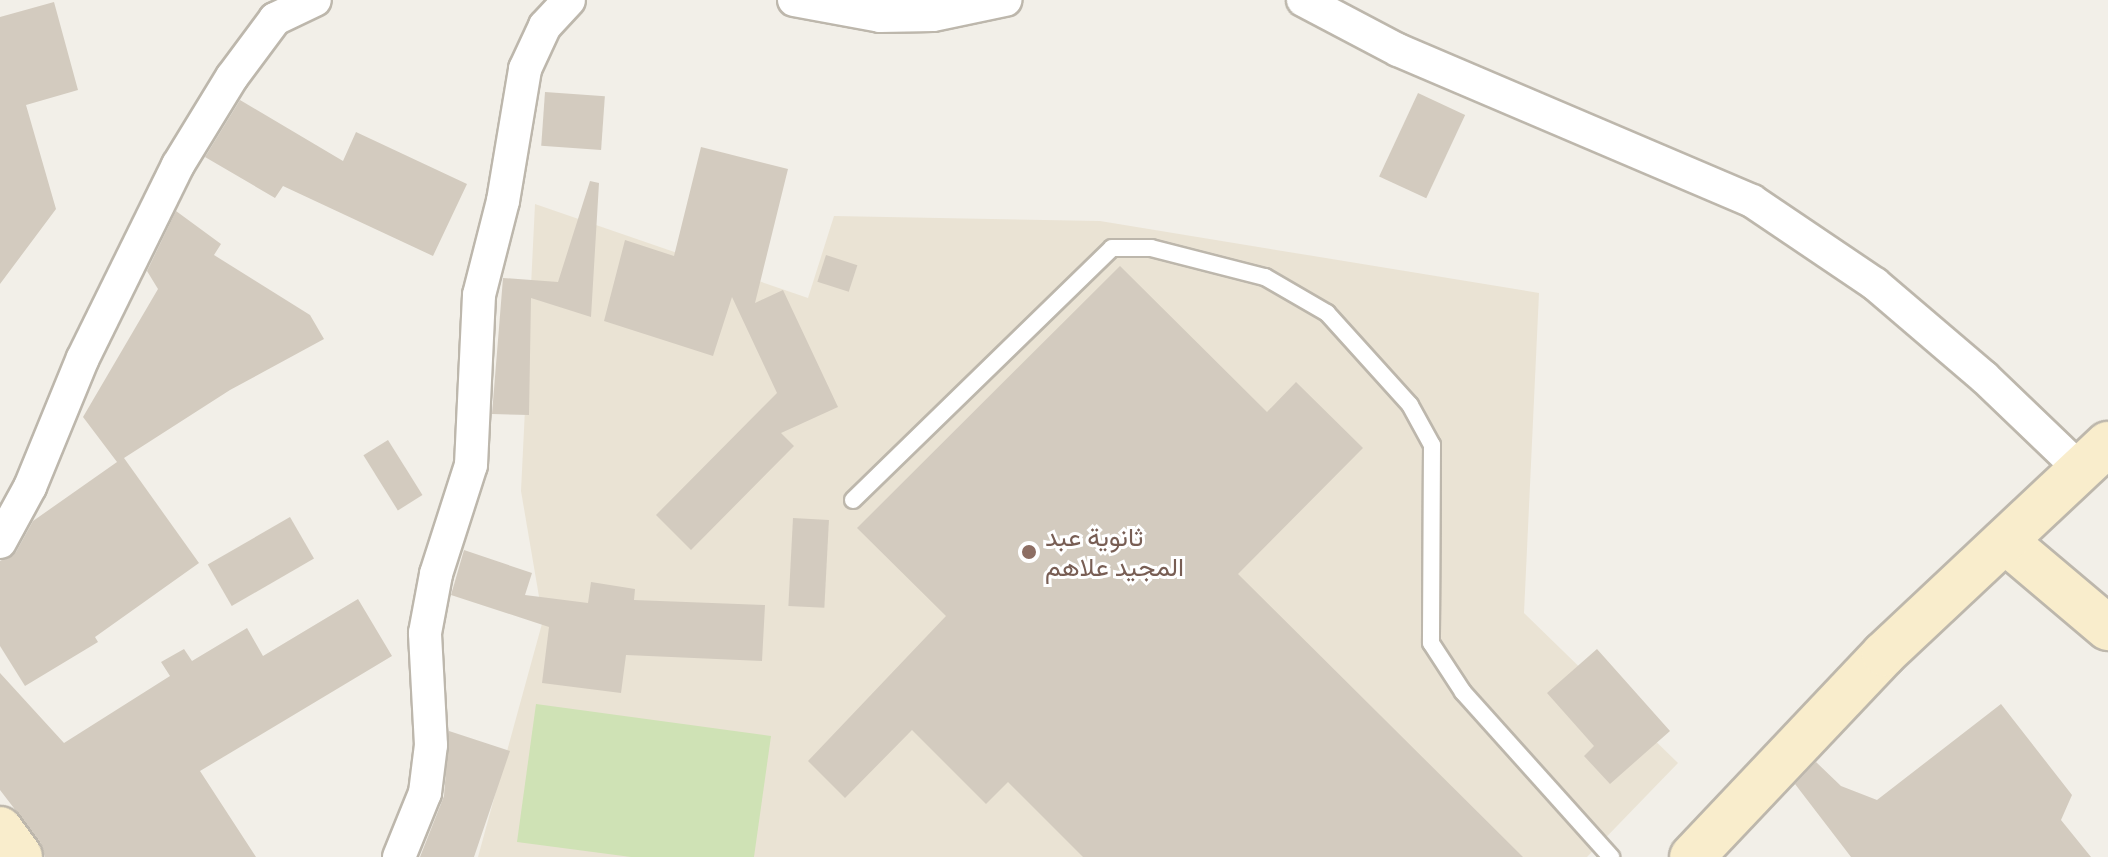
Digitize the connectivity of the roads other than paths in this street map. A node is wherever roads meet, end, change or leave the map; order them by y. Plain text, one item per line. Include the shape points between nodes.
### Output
1 (315, 0) edge
2 (569, 0) edge
3 (794, 0) edge
4 (1005, 0) edge
5 (1303, 0) edge
6 (281, 9) edge
7 (2094, 457) edge
8 (853, 500) dead end
9 (2005, 541) junction
10 (0, 542) edge
11 (2108, 628) edge
12 (0, 829) edge
13 (20, 857) edge
14 (399, 857) edge
15 (1611, 857) edge
16 (1692, 857) edge

1 - 6 street
2 - 14 street via 545,26 525,69 503,201 479,295 471,465 436,574 425,633 431,745 425,793
3 - 4 street via 880,16 933,15
5 - 7 street via 1398,50 1752,201 1875,284 1984,377
6 - 10 street via 178,165
7 - 9 main road
8 - 15 lane via 1112,248 1164,251 1265,277 1327,313 1410,405 1432,445 1431,643 1463,692
9 - 11 main road
9 - 16 main road via 1884,654
12 - 13 main road

